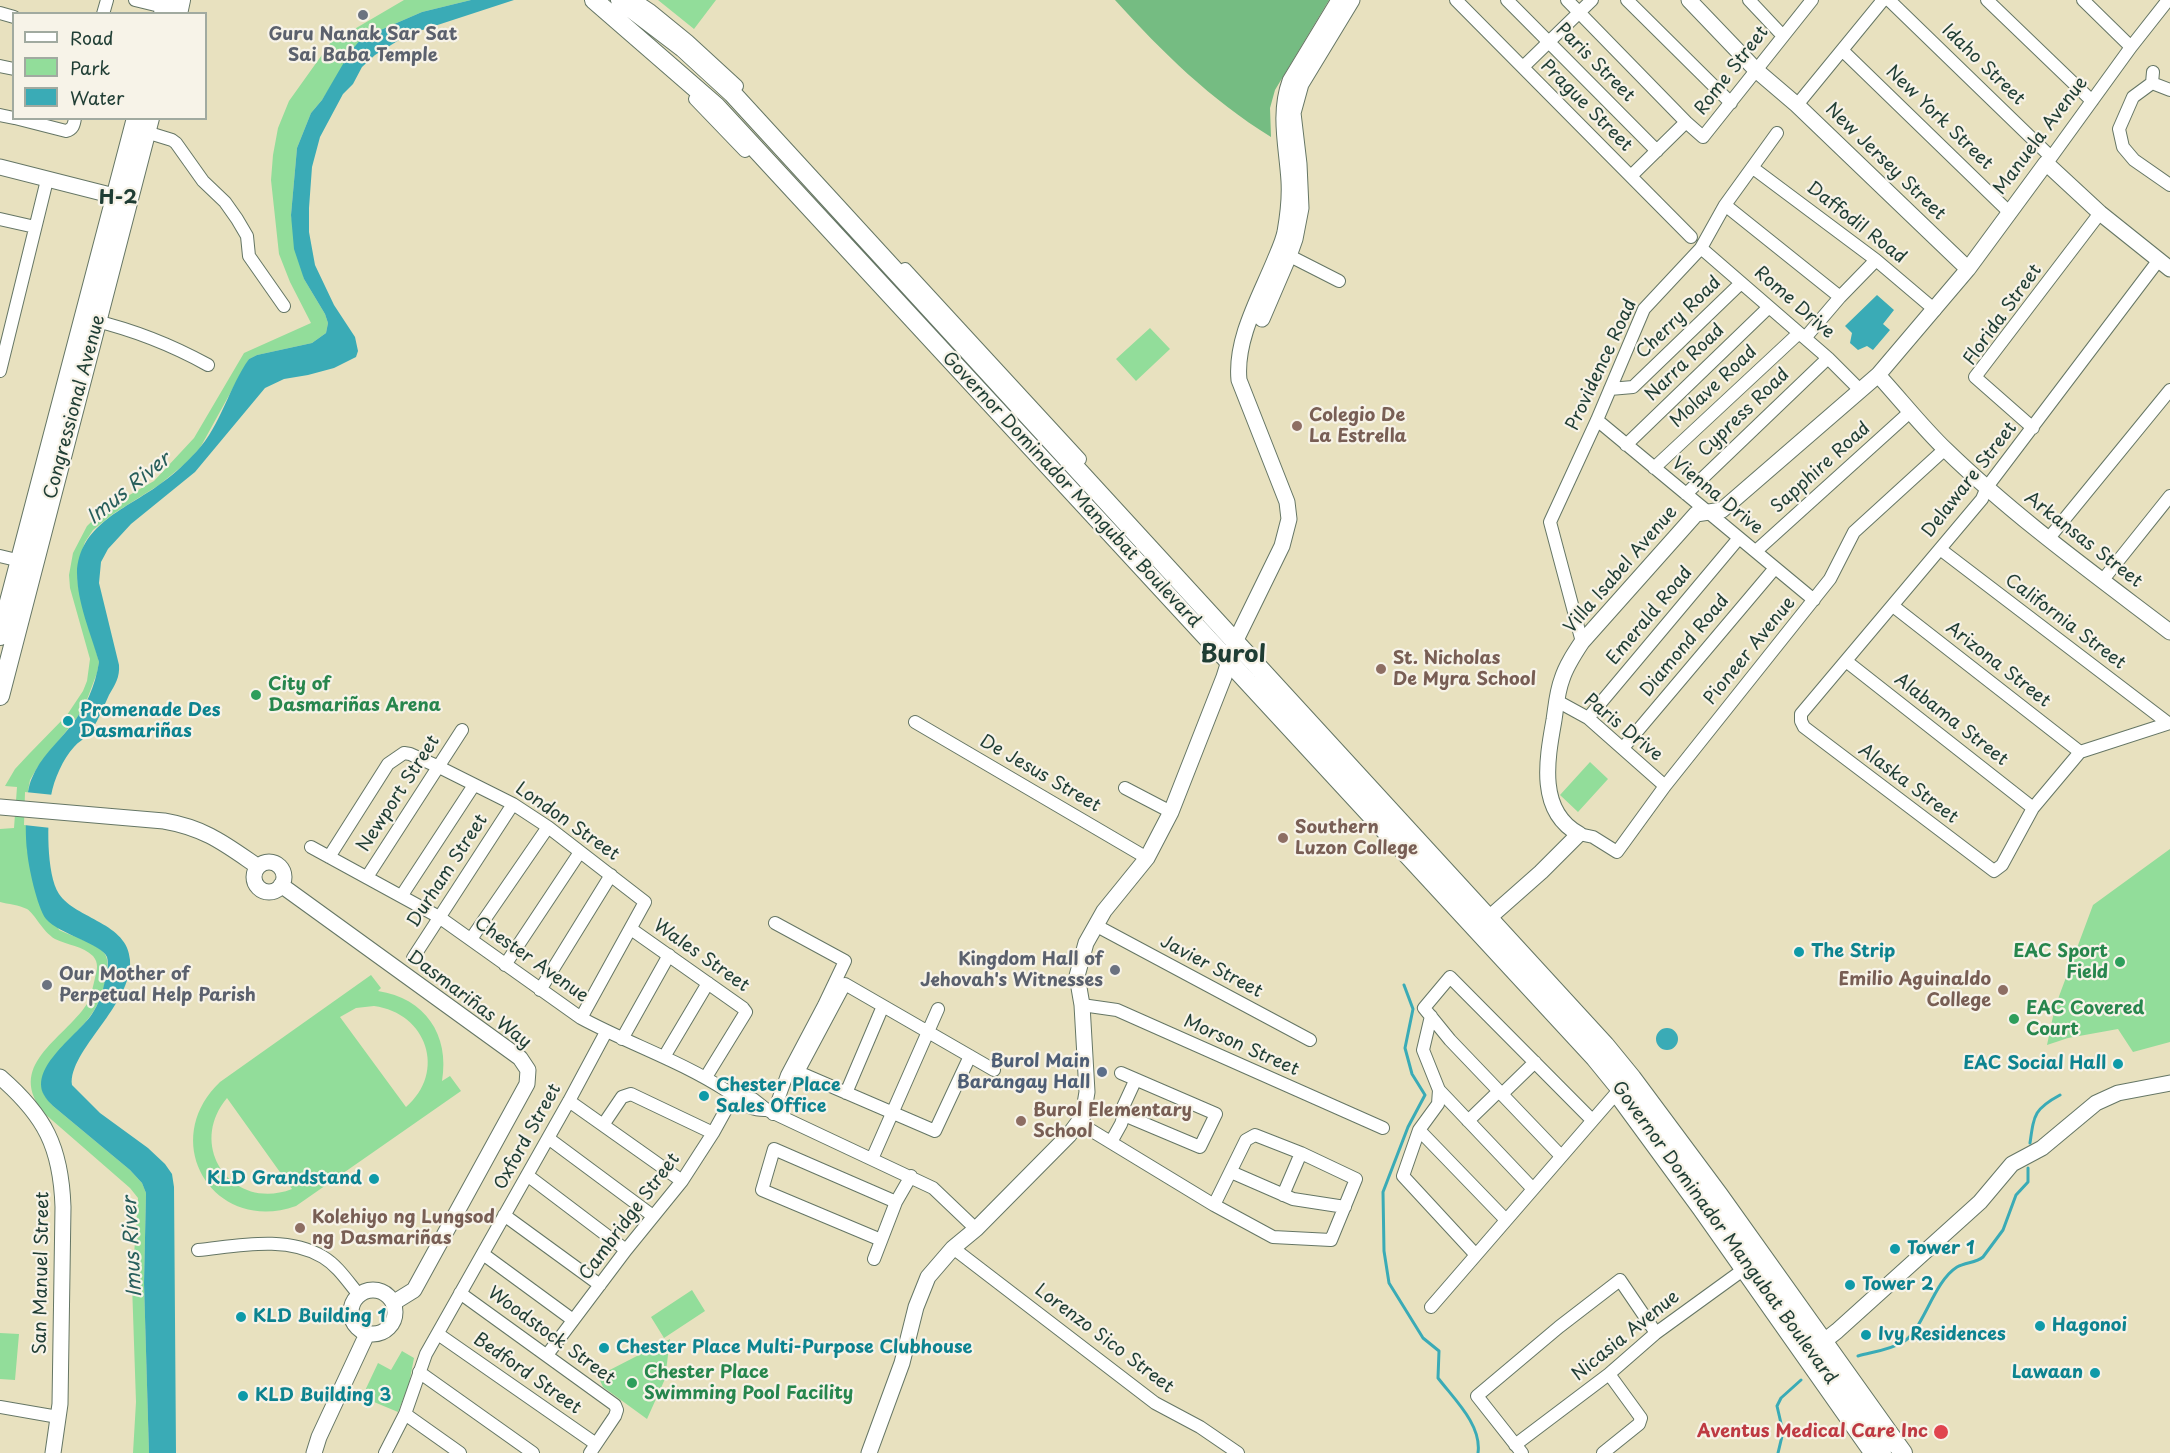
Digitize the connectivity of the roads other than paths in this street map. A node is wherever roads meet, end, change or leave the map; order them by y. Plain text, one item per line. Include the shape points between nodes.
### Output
1 (135, 0) edge
2 (584, 0) edge
3 (594, 0) edge
4 (620, 0) edge
5 (635, 0) edge
6 (1339, 0) edge
7 (1352, 0) edge
8 (1456, 0) edge
9 (1507, 0) edge
10 (1566, 0) edge
11 (1592, 0) edge
12 (1627, 0) edge
13 (1689, 0) edge
14 (1749, 0) edge
15 (1883, 0) edge
16 (1889, 0) edge
17 (1987, 0) edge
18 (2084, 0) edge
19 (2168, 0) edge
20 (1809, 1) edge
21 (171, 5) edge
22 (1579, 13) junction
23 (1782, 35) junction
24 (1549, 42) junction
25 (2131, 47) junction
26 (1843, 51) junction
27 (1523, 67) junction
28 (1756, 70) junction
29 (2170, 90) edge
30 (2091, 101) junction
31 (1731, 103) junction
32 (1797, 105) junction
33 (22, 120) edge
34 (75, 120) edge
35 (1686, 122) junction
36 (144, 123) edge
37 (1777, 133) dead end
38 (1657, 151) junction
39 (2049, 160) junction
40 (0, 167) edge
41 (1753, 168) junction
42 (1631, 176) junction
43 (47, 180) junction
44 (2170, 185) edge
45 (122, 198) junction
46 (1725, 205) junction
47 (2009, 212) junction
48 (2100, 213) junction
49 (0, 219) edge
50 (35, 227) junction
51 (1692, 237) dead end
52 (1701, 248) junction
53 (1284, 253) junction
54 (1876, 260) junction
55 (2164, 265) edge
56 (1968, 269) junction
57 (1339, 281) dead end
58 (1741, 283) junction
59 (1840, 297) junction
60 (1946, 297) joint
61 (284, 306) dead end
62 (1769, 307) junction
63 (1935, 310) junction
64 (91, 320) junction
65 (1802, 335) junction
66 (1828, 358) junction
67 (208, 365) dead end
68 (0, 371) edge
69 (1878, 375) junction
70 (1610, 389) junction
71 (1860, 390) junction
72 (2170, 390) edge
73 (1911, 411) junction
74 (1597, 420) junction
75 (2032, 428) junction
76 (1626, 445) junction
77 (1945, 449) junction
78 (1654, 468) junction
79 (1987, 487) junction
80 (1085, 491) junction
81 (1686, 494) junction
82 (2170, 496) edge
83 (1708, 513) junction
84 (1739, 538) junction
85 (2049, 538) junction
86 (1940, 549) junction
87 (1756, 551) junction
88 (0, 556) edge
89 (26, 562) junction
90 (1775, 568) junction
91 (2103, 580) junction
92 (1814, 600) junction
93 (1893, 606) junction
94 (2170, 632) edge
95 (0, 636) edge
96 (1582, 642) junction
97 (1236, 649) junction
98 (1846, 661) junction
99 (0, 696) edge
100 (1557, 701) junction
101 (1801, 714) joint
102 (1588, 718) junction
103 (915, 722) dead end
104 (2169, 723) edge
105 (462, 730) dead end
106 (1623, 748) junction
107 (2080, 752) junction
108 (439, 766) junction
109 (474, 785) junction
110 (1665, 786) junction
111 (1125, 788) dead end
112 (513, 804) junction
113 (6, 808) edge
114 (2033, 808) junction
115 (1171, 812) junction
116 (548, 827) junction
117 (1576, 832) junction
118 (311, 848) dead end
119 (580, 852) junction
120 (329, 857) junction
121 (1147, 858) junction
122 (258, 866) junction
123 (611, 875) junction
124 (367, 877) junction
125 (281, 885) junction
126 (402, 896) junction
127 (439, 917) junction
128 (1488, 917) junction
129 (775, 923) dead end
130 (1095, 925) junction
131 (631, 928) junction
132 (471, 939) junction
133 (669, 955) junction
134 (413, 958) dead end
135 (505, 965) junction
136 (708, 983) junction
137 (540, 990) junction
138 (1082, 1005) junction
139 (883, 1006) junction
140 (938, 1009) dead end
141 (1431, 1016) junction
142 (581, 1018) junction
143 (606, 1032) junction
144 (928, 1032) junction
145 (622, 1039) junction
146 (1310, 1040) dead end
147 (970, 1056) junction
148 (664, 1057) junction
149 (1614, 1061) junction
150 (1535, 1062) junction
151 (994, 1070) dead end
152 (1121, 1074) dead end
153 (0, 1077) edge
154 (706, 1077) junction
155 (1135, 1081) junction
156 (2170, 1083) edge
157 (1439, 1090) junction
158 (1617, 1091) junction
159 (846, 1093) junction
160 (1500, 1093) junction
161 (734, 1095) junction
162 (569, 1101) junction
163 (770, 1112) junction
164 (892, 1113) junction
165 (1124, 1115) junction
166 (1592, 1120) junction
167 (1468, 1121) junction
168 (1078, 1123) junction
169 (603, 1125) junction
170 (1383, 1128) dead end
171 (1662, 1130) junction
172 (1419, 1131) junction
173 (712, 1133) junction
174 (548, 1138) junction
175 (1111, 1142) junction
176 (1301, 1153) junction
177 (1561, 1156) junction
178 (872, 1159) junction
179 (1231, 1172) junction
180 (527, 1175) junction
181 (911, 1176) junction
182 (682, 1181) junction
183 (1533, 1189) junction
184 (1283, 1196) junction
185 (896, 1202) junction
186 (1214, 1205) junction
187 (1345, 1206) junction
188 (504, 1215) junction
189 (653, 1216) junction
190 (1506, 1220) junction
191 (976, 1229) junction
192 (881, 1240) junction
193 (953, 1248) junction
194 (198, 1250) dead end
195 (626, 1250) junction
196 (483, 1254) junction
197 (1476, 1255) junction
198 (874, 1259) dead end
199 (1751, 1264) junction
200 (600, 1285) junction
201 (460, 1293) junction
202 (358, 1295) junction
203 (393, 1303) junction
204 (1431, 1307) dead end
205 (573, 1320) junction
206 (1656, 1333) junction
207 (367, 1334) junction
208 (438, 1334) junction
209 (1816, 1347) junction
210 (547, 1355) junction
211 (419, 1372) junction
212 (1608, 1374) junction
213 (0, 1407) edge
214 (405, 1414) junction
215 (58, 1417) junction
216 (593, 1448) edge
217 (1518, 1449) edge
218 (53, 1453) edge
219 (314, 1453) edge
220 (385, 1453) edge
221 (460, 1453) edge
222 (533, 1453) edge
223 (869, 1453) edge
224 (1238, 1453) edge
225 (1603, 1453) edge
226 (1870, 1453) edge
227 (1882, 1453) edge
228 (1903, 1453) edge
229 (1913, 1453) edge

1 - 21 street
2 - 97 street, Governor Dominador Mangubat Boulevard via 710,112
3 - 80 main road, Governor Dominador Mangubat Boulevard via 716,106
4 - 80 main road, Governor Dominador Mangubat Boulevard via 683,48 732,93
5 - 97 street, Governor Dominador Mangubat Boulevard via 738,87
6 - 53 street via 1290,81 1284,100 1289,206
7 - 53 street via 1301,84 1296,99 1293,113 1301,208 1295,238
8 - 27 street, Prague Street
9 - 24 street, Paris Street
10 - 22 street
11 - 22 street
12 - 31 street
13 - 28 street, New Jersey Street
14 - 23 street
15 - 26 street
16 - 39 street, Idaho Street
17 - 30 street
18 - 25 street
19 - 25 street, Manuela Avenue
20 - 23 street, Rome Street
22 - 24 street
22 - 35 street
23 - 28 street, Rome Street
24 - 27 street
24 - 38 street, Paris Street
25 - 30 street, Manuela Avenue
26 - 32 street
26 - 47 street, New York Street
27 - 42 street, Prague Street
28 - 31 street, Rome Street
28 - 32 street, New Jersey Street
29 - 44 street via 2153,77 2133,98 2119,129 2123,147 2134,160
30 - 39 street, Manuela Avenue
31 - 35 street, Rome Street via 1705,136
32 - 56 street, New Jersey Street
33 - 34 street via 66,131 74,126
35 - 38 street
36 - 45 main road, Congressional Avenue
36 - 61 street via 176,143 203,181 225,202 247,236 249,256
37 - 41 street, Providence Road
38 - 42 street
39 - 47 street, Manuela Avenue
39 - 48 street
40 - 43 street
41 - 46 street, Providence Road
41 - 54 street, Daffodil Road
42 - 51 street, Prague Street
43 - 45 street
43 - 50 street
45 - 64 main road, Congressional Avenue
46 - 52 street, Providence Road
46 - 59 street
47 - 56 street, Manuela Avenue
48 - 55 street
48 - 75 street, Florida Street via 1975,377
49 - 50 street
50 - 68 street
52 - 58 street, Rome Drive
52 - 70 street, Providence Road via 1644,309
53 - 57 street
53 - 97 street via 1248,328 1238,366 1239,380 1287,502 1289,519 1282,546
54 - 59 street, Molave Road
54 - 63 street, Daffodil Road
55 - 75 street, Delaware Street
56 - 60 street, Manuela Avenue
58 - 62 street, Rome Drive
58 - 70 street, Cherry Road via 1633,387
59 - 65 street, Molave Road
60 - 63 street, Villa Isabel Avenue
62 - 65 street, Rome Drive
62 - 76 street, Narra Road
63 - 69 street, Villa Isabel Avenue
64 - 67 street via 176,347
64 - 89 main road, Congressional Avenue
65 - 66 street, Rome Drive
65 - 78 street, Molave Road
66 - 71 street, Rome Drive
66 - 81 street, Cypress Road
69 - 71 street, Villa Isabel Avenue
69 - 73 street
70 - 74 street, Providence Road
71 - 83 street, Villa Isabel Avenue via 1722,510
72 - 85 street
73 - 77 street
73 - 87 street, Sapphire Road
74 - 76 street, Vienna Drive
74 - 96 street, Providence Road via 1550,522
75 - 79 street, Delaware Street
76 - 78 street, Vienna Drive
77 - 79 street, Arkansas Street
77 - 92 street, Pioneer Avenue via 1854,532 1830,579
78 - 81 street, Vienna Drive
79 - 85 street, Arkansas Street
79 - 86 street, Delaware Street via 1982,500
80 - 97 main road, Governor Dominador Mangubat Boulevard
81 - 83 street, Vienna Drive
82 - 91 street
83 - 84 street, Vienna Drive
83 - 96 street, Villa Isabel Avenue via 1696,514
84 - 87 street, Vienna Drive
84 - 102 street, Emerald Road
85 - 91 street, Arkansas Street
86 - 93 street, Delaware Street
86 - 104 street, California Street
87 - 90 street, Vienna Drive
88 - 89 street
89 - 95 main road, Congressional Avenue
89 - 99 main road, Congressional Avenue
90 - 92 street, Vienna Drive
90 - 106 street, Diamond Road
91 - 94 street, Arkansas Street
92 - 110 street, Pioneer Avenue
93 - 98 street, Delaware Street
93 - 107 street, Arizona Street
96 - 100 street, Villa Isabel Avenue via 1561,681
97 - 115 street
97 - 128 main road, Governor Dominador Mangubat Boulevard
97 - 128 street, Governor Dominador Mangubat Boulevard
97 - 158 street, Governor Dominador Mangubat Boulevard via 1470,934
98 - 101 street, Delaware Street
98 - 114 street, Alabama Street
100 - 102 street, Paris Drive
100 - 117 street, Villa Isabel Avenue via 1547,757 1547,784 1558,815
101 - 114 street, Alaska Street via 1804,727 1991,869 2002,865
102 - 106 street, Paris Drive
103 - 121 street, De Jesus Street
104 - 107 street
105 - 108 street, Newport Street
106 - 110 street, Paris Drive
107 - 114 street
108 - 109 street, London Street
108 - 120 street, London Street via 404,753 388,764
108 - 124 street, Newport Street
109 - 112 street, London Street
109 - 126 street
110 - 117 street, Pioneer Avenue via 1617,852
111 - 115 street
112 - 116 street, London Street
112 - 127 street, Durham Street
113 - 122 street via 187,825 209,833
115 - 121 street
116 - 119 street, London Street
116 - 132 street
117 - 128 street
118 - 120 street, Chester Avenue
119 - 123 street, London Street
119 - 135 street
120 - 124 street, Chester Avenue
121 - 130 street
122 - 125 street via 267,862 277,864 284,876
122 - 125 street via 254,879 261,890 270,892
123 - 131 street, London Street via 645,902
123 - 137 street
124 - 126 street, Chester Avenue
125 - 203 street, Dasmariñas Way via 520,1058 528,1070 527,1084 414,1290
126 - 127 street, Chester Avenue
127 - 132 street, Chester Avenue
127 - 134 street, Durham Street
128 - 149 main road, Governor Dominador Mangubat Boulevard
128 - 149 street, Governor Dominador Mangubat Boulevard
129 - 163 street via 845,961
130 - 138 street via 1077,976
130 - 146 street, Javier Street
131 - 133 street, Wales Street
131 - 142 street
132 - 135 street, Chester Avenue
133 - 136 street, Wales Street
133 - 145 street
135 - 137 street, Chester Avenue
136 - 148 street
136 - 154 street, Wales Street via 746,1012
137 - 142 street, Chester Avenue
138 - 168 street via 1087,1092
138 - 170 street, Morson Street via 1117,1010
139 - 144 street
139 - 159 street
139 - 159 street via 845,984 798,1072
140 - 144 street
141 - 150 street via 1424,1008 1450,976
141 - 157 street via 1423,1050
141 - 160 street
142 - 143 street, Chester Avenue
143 - 145 street, Chester Avenue
143 - 162 street, Oxford Street
144 - 147 street
144 - 164 street
145 - 148 street, Chester Avenue
147 - 151 street
147 - 164 street via 935,1131
148 - 154 street, Chester Avenue
149 - 158 main road, Governor Dominador Mangubat Boulevard
149 - 171 main road, Governor Dominador Mangubat Boulevard
149 - 209 street, Governor Dominador Mangubat Boulevard via 1680,1128
150 - 160 street
150 - 166 street
152 - 155 street
153 - 215 street, San Manuel Street via 46,1129 62,1176
154 - 161 street, Chester Avenue
155 - 165 street via 1123,1107
155 - 165 street via 1216,1114 1200,1147
156 - 209 street via 2118,1093 2096,1103 2042,1148 2012,1164 1980,1202
157 - 167 street
157 - 172 street via 1438,1104
158 - 166 street
158 - 171 main road, Governor Dominador Mangubat Boulevard
158 - 199 street, Governor Dominador Mangubat Boulevard
159 - 164 street
160 - 167 street
160 - 177 street
161 - 163 street, Chester Avenue via 755,1111
161 - 173 street, Cambridge Street
162 - 169 street
162 - 174 street, Oxford Street
163 - 178 street, Chester Avenue
164 - 178 street
165 - 175 street
166 - 177 street
167 - 183 street
168 - 175 street
168 - 191 street
169 - 173 street via 622,1097 631,1094
169 - 182 street
171 - 199 main road, Governor Dominador Mangubat Boulevard
172 - 190 street
172 - 197 street via 1403,1176
173 - 182 street, Cambridge Street
174 - 180 street, Oxford Street
174 - 189 street
175 - 186 street
176 - 179 street via 1255,1135 1246,1140
176 - 184 street
176 - 187 street via 1356,1179
177 - 183 street
178 - 181 street, Chester Avenue
179 - 184 street
179 - 186 street
180 - 188 street, Oxford Street
180 - 195 street
181 - 185 street
181 - 191 street, Chester Avenue via 933,1188
182 - 189 street, Cambridge Street
183 - 190 street
184 - 187 street
185 - 192 street
185 - 192 street via 774,1149 762,1190
186 - 187 street via 1273,1238 1329,1241
188 - 196 street, Oxford Street
188 - 200 street
189 - 195 street, Cambridge Street
190 - 197 street
191 - 193 street
192 - 198 street
193 - 223 street via 928,1277
193 - 224 street, Lorenzo Sico Street via 1155,1402 1200,1426
194 - 202 street via 287,1245 324,1258
195 - 200 street, Cambridge Street
196 - 201 street, Oxford Street
196 - 205 street
197 - 204 street
199 - 206 street, Nicasia Avenue
199 - 209 main road, Governor Dominador Mangubat Boulevard
200 - 205 street, Cambridge Street
201 - 208 street, Oxford Street
201 - 210 street, Woodstock Street
202 - 203 street via 378,1291
202 - 207 street via 351,1317
203 - 207 street via 395,1315 390,1327 379,1334
205 - 210 street, Cambridge Street
206 - 212 street, Nicasia Avenue
206 - 217 street via 1620,1280 1559,1327 1477,1396
207 - 219 street
208 - 211 street, Oxford Street
208 - 216 street, Bedford Street
209 - 226 street, Governor Dominador Mangubat Boulevard
209 - 227 main road, Governor Dominador Mangubat Boulevard
209 - 228 main road, Governor Dominador Mangubat Boulevard
209 - 229 street, Governor Dominador Mangubat Boulevard
210 - 216 street, Woodstock Street via 615,1405 615,1416
211 - 214 street, Oxford Street
211 - 222 street
212 - 217 street, Nicasia Avenue
212 - 225 street via 1641,1418 1639,1424
213 - 215 street
214 - 220 street, Oxford Street
214 - 221 street
215 - 218 street, San Manuel Street

